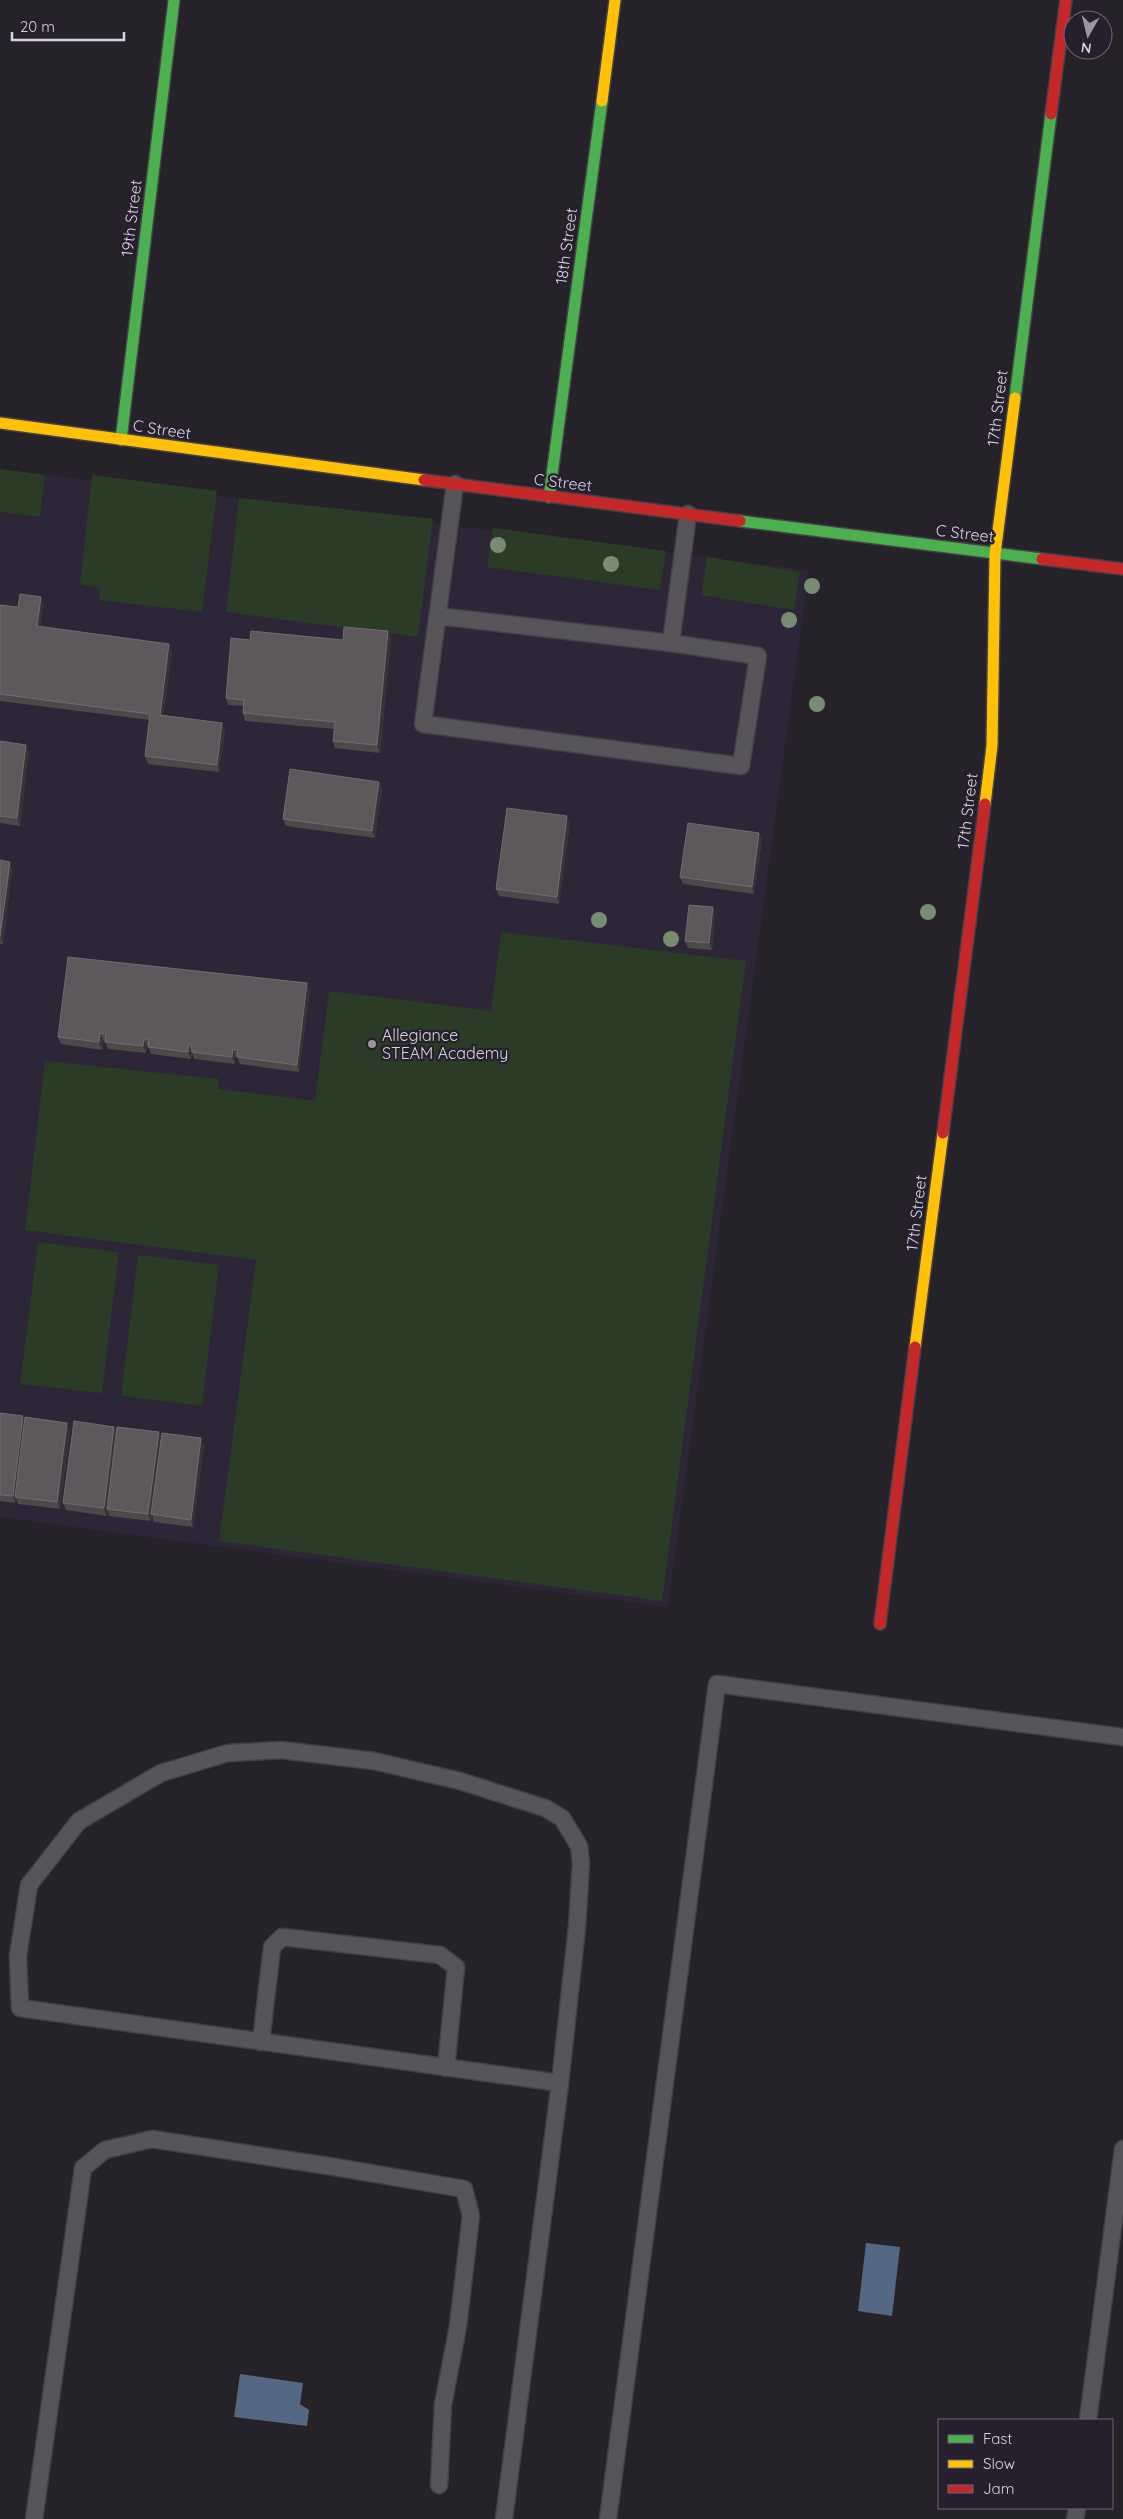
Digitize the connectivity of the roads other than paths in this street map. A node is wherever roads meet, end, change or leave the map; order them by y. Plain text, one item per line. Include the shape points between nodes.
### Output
1 (174, 0) edge
2 (615, 0) edge
3 (1066, 0) edge
4 (0, 423) edge
5 (121, 440) junction
6 (455, 484) junction
7 (549, 496) junction
8 (688, 514) junction
9 (995, 554) junction
10 (1123, 569) edge
11 (438, 616) junction
12 (671, 643) junction
13 (880, 1624) dead end
14 (1123, 1736) edge
15 (261, 2042) junction
16 (446, 2068) junction
17 (560, 2083) junction
18 (1123, 2149) edge
19 (1088, 2419) edge
20 (440, 2485) dead end
21 (34, 2519) edge
22 (504, 2519) edge
23 (608, 2519) edge

1 - 5 street, 19th Street
2 - 7 street, 18th Street
3 - 9 street, 17th Street
4 - 5 street, C Street
5 - 6 street, C Street
6 - 7 street, C Street
6 - 11 lane
7 - 8 street, C Street
8 - 9 street, C Street
8 - 12 lane
9 - 10 street, C Street
9 - 13 street, 17th Street via 992,746
11 - 12 lane
11 - 12 lane via 423,724 741,766 758,656
14 - 23 lane via 717,1684
15 - 16 lane
15 - 16 lane via 272,1947 282,1937 440,1955 456,1967
15 - 17 lane via 20,2008 18,1956 29,1885 79,1821 161,1773 228,1753 281,1750 374,1761 460,1781 545,1808 562,1818 571,1830 579,1846 581,1863
16 - 17 lane
17 - 22 lane
18 - 19 lane
20 - 21 lane via 443,2405 458,2326 471,2216 464,2189 152,2139 105,2150 83,2168

